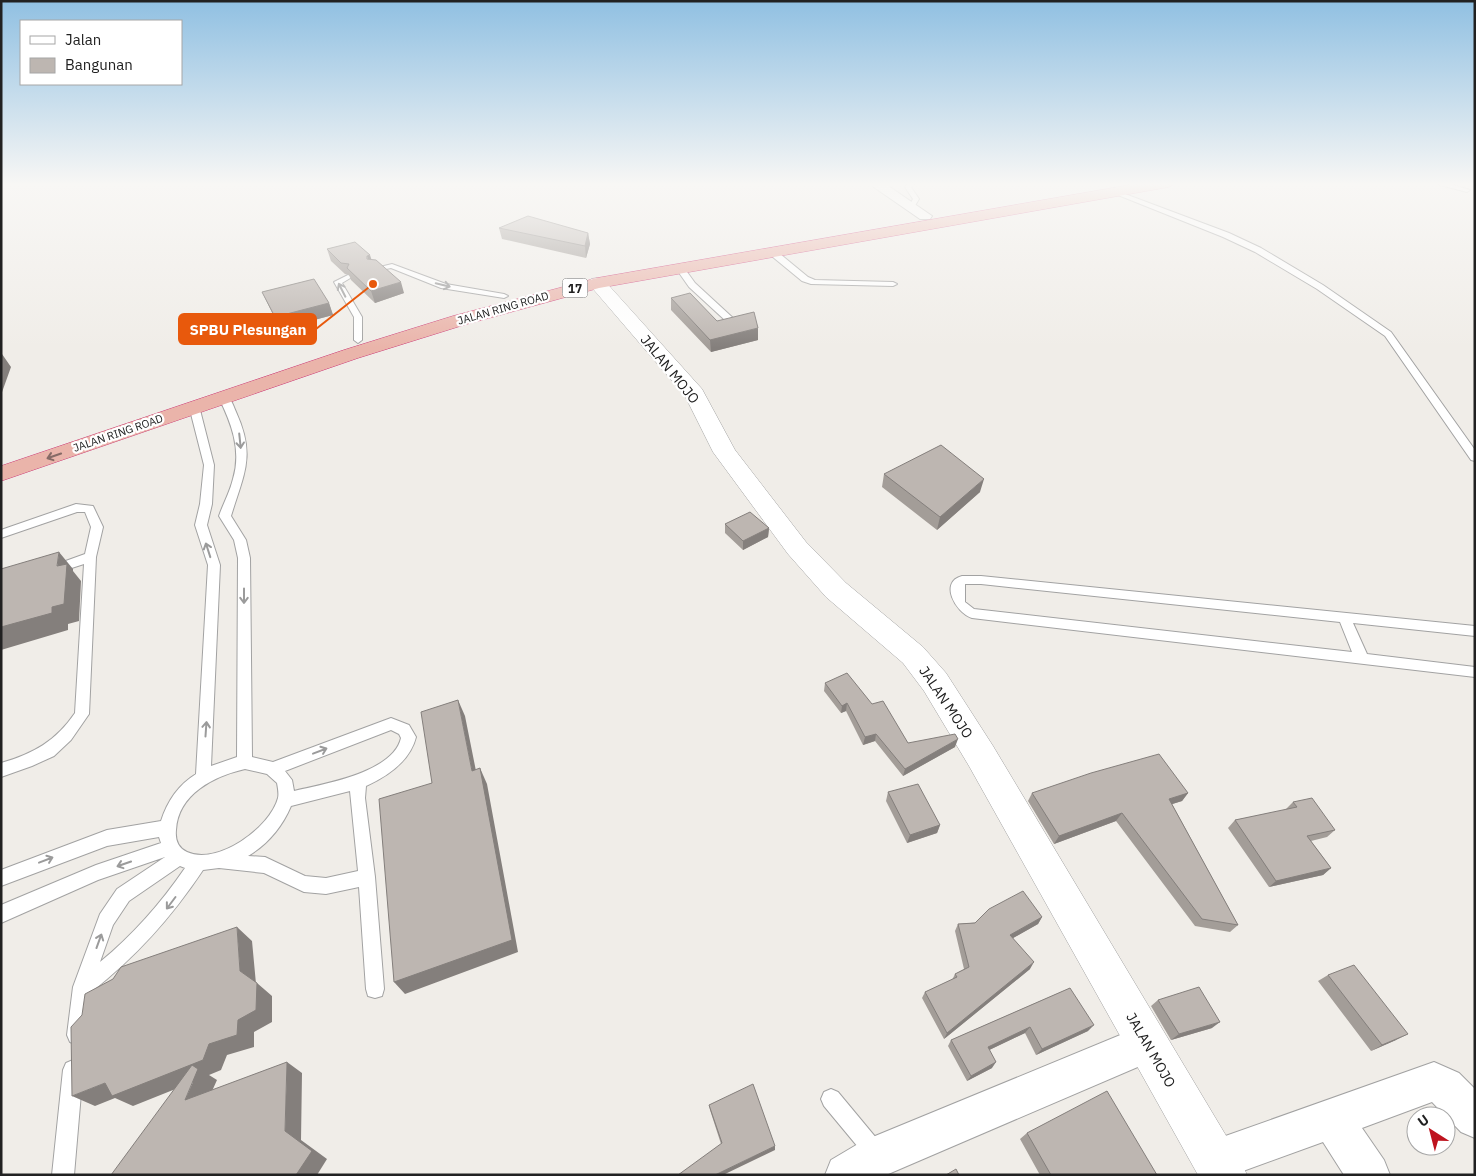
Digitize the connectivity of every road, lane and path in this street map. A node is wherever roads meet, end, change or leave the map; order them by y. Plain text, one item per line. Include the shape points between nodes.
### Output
1 (779, 238) edge
2 (843, 238) edge
3 (1234, 238) edge
4 (771, 251) junction
5 (680, 267) junction
6 (376, 268) edge
7 (348, 277) edge
8 (597, 283) junction
9 (893, 284) dead end
10 (504, 296) junction
11 (730, 320) edge
12 (358, 340) junction
13 (222, 396) junction
14 (194, 406) junction
15 (155, 412) junction
16 (1, 458) edge
17 (1475, 458) edge
18 (1, 474) edge
19 (1, 534) edge
20 (90, 557) junction
21 (38, 575) edge
22 (1344, 617) junction
23 (1475, 631) edge
24 (1362, 659) junction
25 (1475, 672) edge
26 (245, 762) junction
27 (275, 768) junction
28 (1, 770) edge
29 (203, 777) junction
30 (359, 782) junction
31 (286, 800) junction
32 (166, 828) junction
33 (175, 853) junction
34 (220, 860) junction
35 (198, 863) junction
36 (367, 876) junction
37 (1, 878) edge
38 (1, 914) edge
39 (82, 987) junction
40 (375, 989) dead end
41 (1147, 1043) junction
42 (831, 1099) dead end
43 (1475, 1118) edge
44 (1332, 1119) junction
45 (862, 1166) edge
46 (1219, 1167) edge
47 (63, 1175) edge
48 (1369, 1175) edge

1 - 10 highway, JALAN RING ROAD / 17 via 618,268
2 - 4 highway, JALAN RING ROAD / 17
3 - 17 lane via 1320,287 1388,334
4 - 5 highway, JALAN RING ROAD / 17
4 - 9 lane via 814,282
5 - 8 highway, JALAN RING ROAD / 17
5 - 11 lane via 692,285
6 -> 10 lane via 392,266 444,286
12 -> 7 lane via 358,317 338,282
8 - 13 highway, JALAN RING ROAD / 17 via 441,326
8 - 41 street, JALAN MOJO via 694,394 725,452 797,548 836,590 914,655 935,682
10 - 12 highway, JALAN RING ROAD / 17
12 - 15 highway, JALAN RING ROAD / 17
13 - 14 highway, JALAN RING ROAD / 17
13 -> 26 lane via 237,428 241,456 240,478 225,516 240,540 244,558
14 - 15 highway, JALAN RING ROAD / 17
29 -> 14 lane via 214,565 201,525 209,465
15 - 16 highway, JALAN RING ROAD / 17
15 -> 18 highway, JALAN RING ROAD / 17
19 - 20 lane via 76,508 89,509 97,527
20 - 21 lane
20 - 28 lane via 82,714 72,732 54,748 32,762
22 - 23 lane
22 - 24 lane
22 - 24 lane via 981,580 962,580 958,584 957,602 972,613
24 - 25 lane
26 - 27 lane via 261,762
26 - 29 lane via 224,766
27 -> 30 lane via 391,724 402,727 408,739 400,757 385,770
27 - 31 lane via 286,781
29 - 32 lane via 185,792 172,810
30 - 31 lane
30 - 36 lane via 357,798
31 - 34 lane via 278,819 264,836 243,851
32 - 33 lane
37 -> 32 lane via 107,838
33 - 35 lane
33 -> 38 lane via 96,873
39 -> 33 lane via 106,920 123,895
34 - 35 lane
34 - 36 lane via 265,866 304,884 326,886
35 -> 39 lane via 142,938
36 - 40 lane
39 - 47 lane
41 - 45 street
41 - 46 street, JALAN MOJO
42 - 45 lane
43 - 44 street via 1446,1087 1434,1082
44 - 46 street
44 - 48 street

